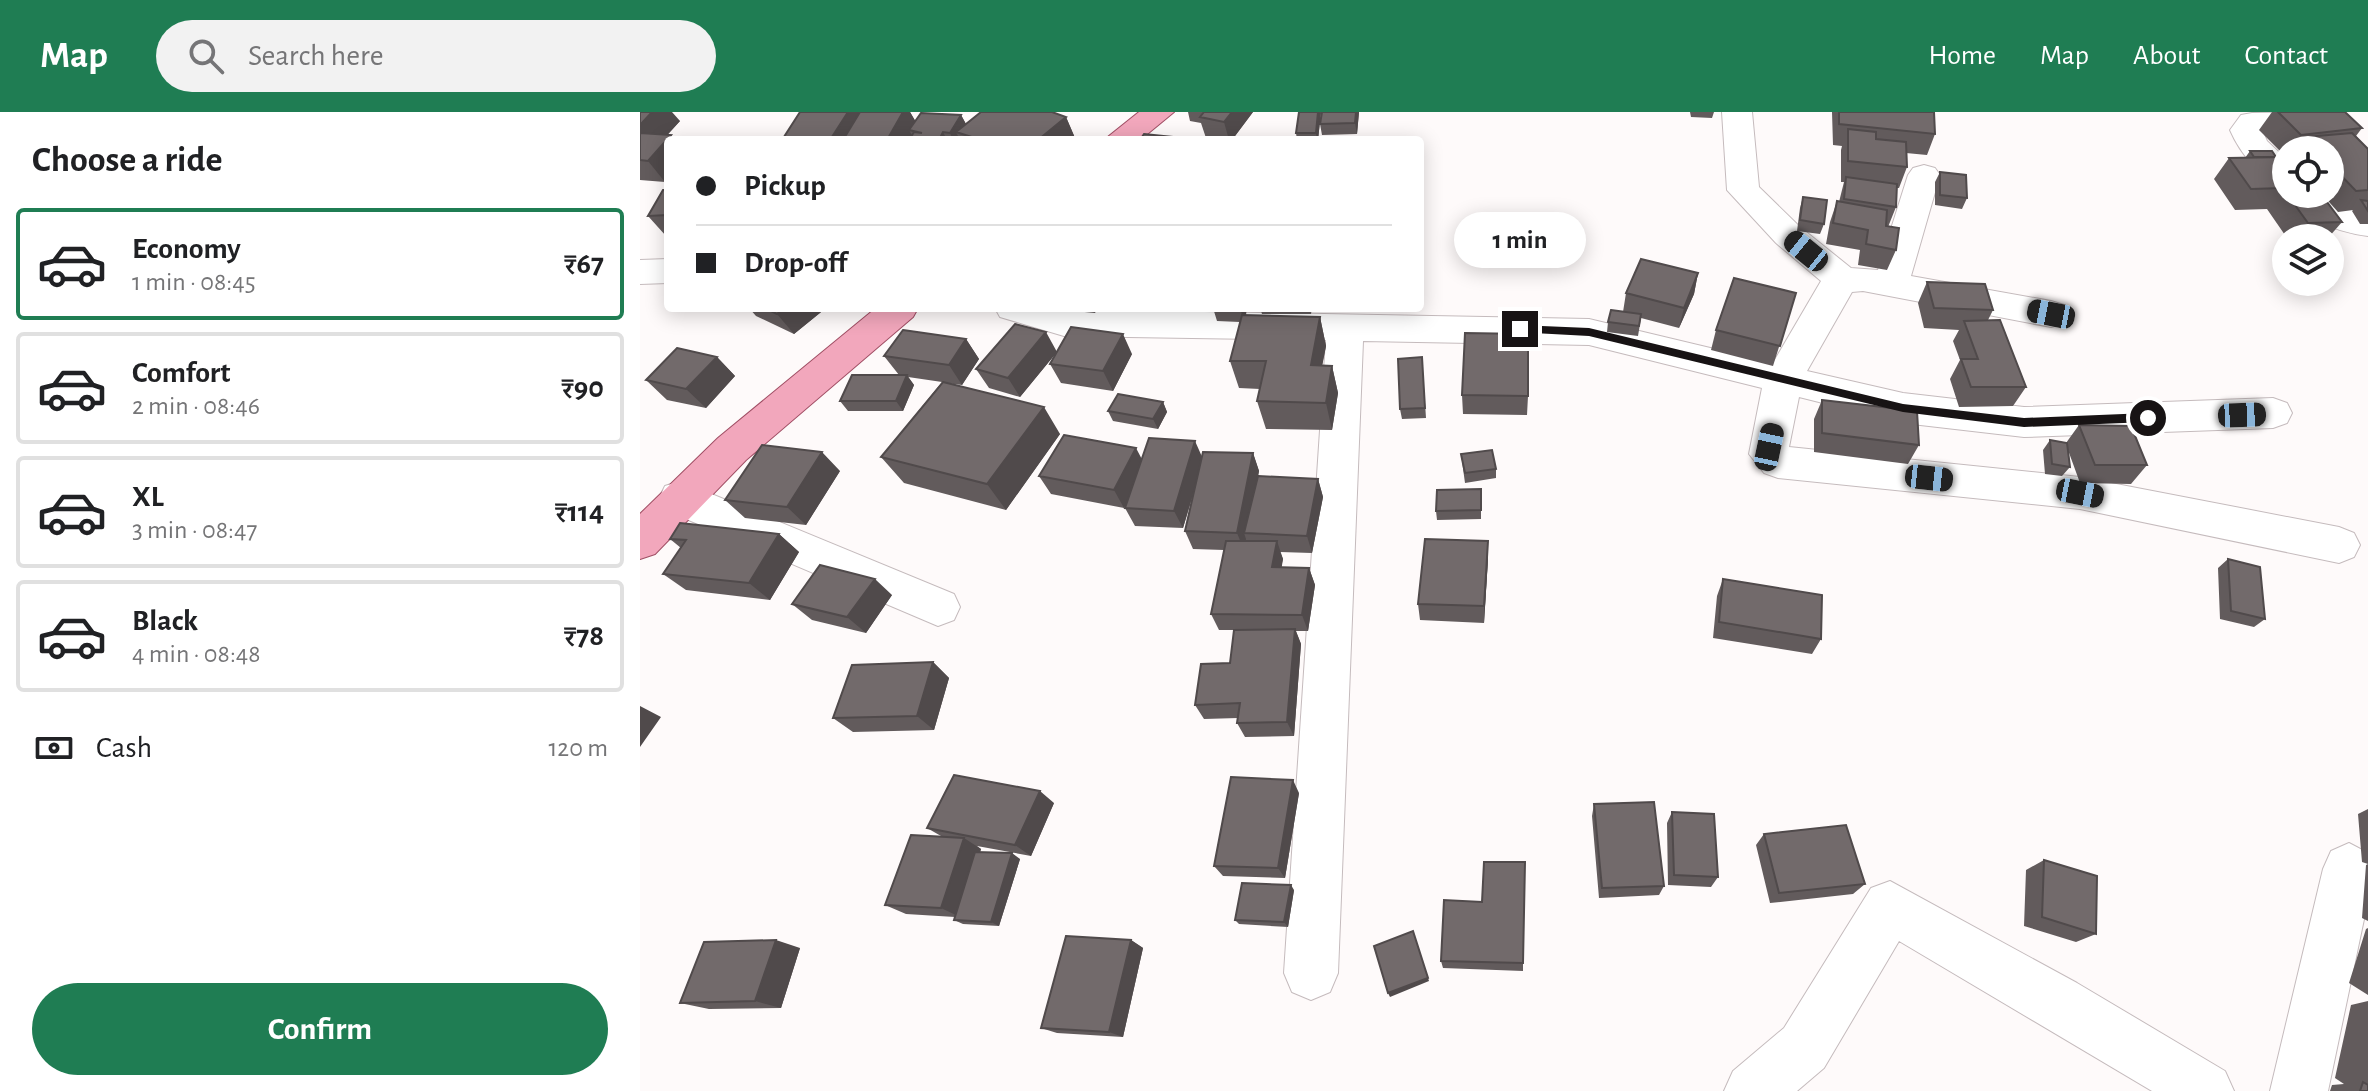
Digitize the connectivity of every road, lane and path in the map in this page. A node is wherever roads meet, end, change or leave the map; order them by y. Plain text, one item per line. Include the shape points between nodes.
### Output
1 (1159, 112) edge
2 (1737, 112) edge
3 (2303, 112) edge
4 (1126, 136) edge
5 (2272, 163) edge
6 (1924, 175) dead end
7 (2322, 208) edge
8 (2368, 225) edge
9 (664, 271) edge
10 (640, 272) edge
11 (1844, 281) junction
12 (1892, 283) junction
13 (895, 312) edge
14 (1027, 312) edge
15 (2051, 314) dead end
16 (1345, 327) junction
17 (1783, 379) junction
18 (2273, 413) dead end
19 (680, 498) junction
20 (640, 542) edge
21 (2339, 545) dead end
22 (938, 607) dead end
23 (2349, 869) dead end
24 (1311, 973) dead end
25 (1753, 1091) edge
26 (2205, 1091) edge
27 (2299, 1091) edge

1 - 4 main road
2 - 11 street via 1743,190
3 - 5 street via 2252,122 2246,130 2253,146
6 - 12 street
7 - 8 street via 2353,224
9 - 10 street
11 - 12 street
11 - 17 street via 1836,286
12 - 15 street
13 - 19 main road via 771,414
14 - 16 street via 1064,323
16 - 17 street via 1589,332
16 - 24 street
17 - 18 street via 1903,408 2024,422
17 - 21 street via 1769,447 1778,462 2080,493
19 - 20 main road
19 - 22 street
23 - 27 street
25 - 26 street via 1804,1048 1890,907

